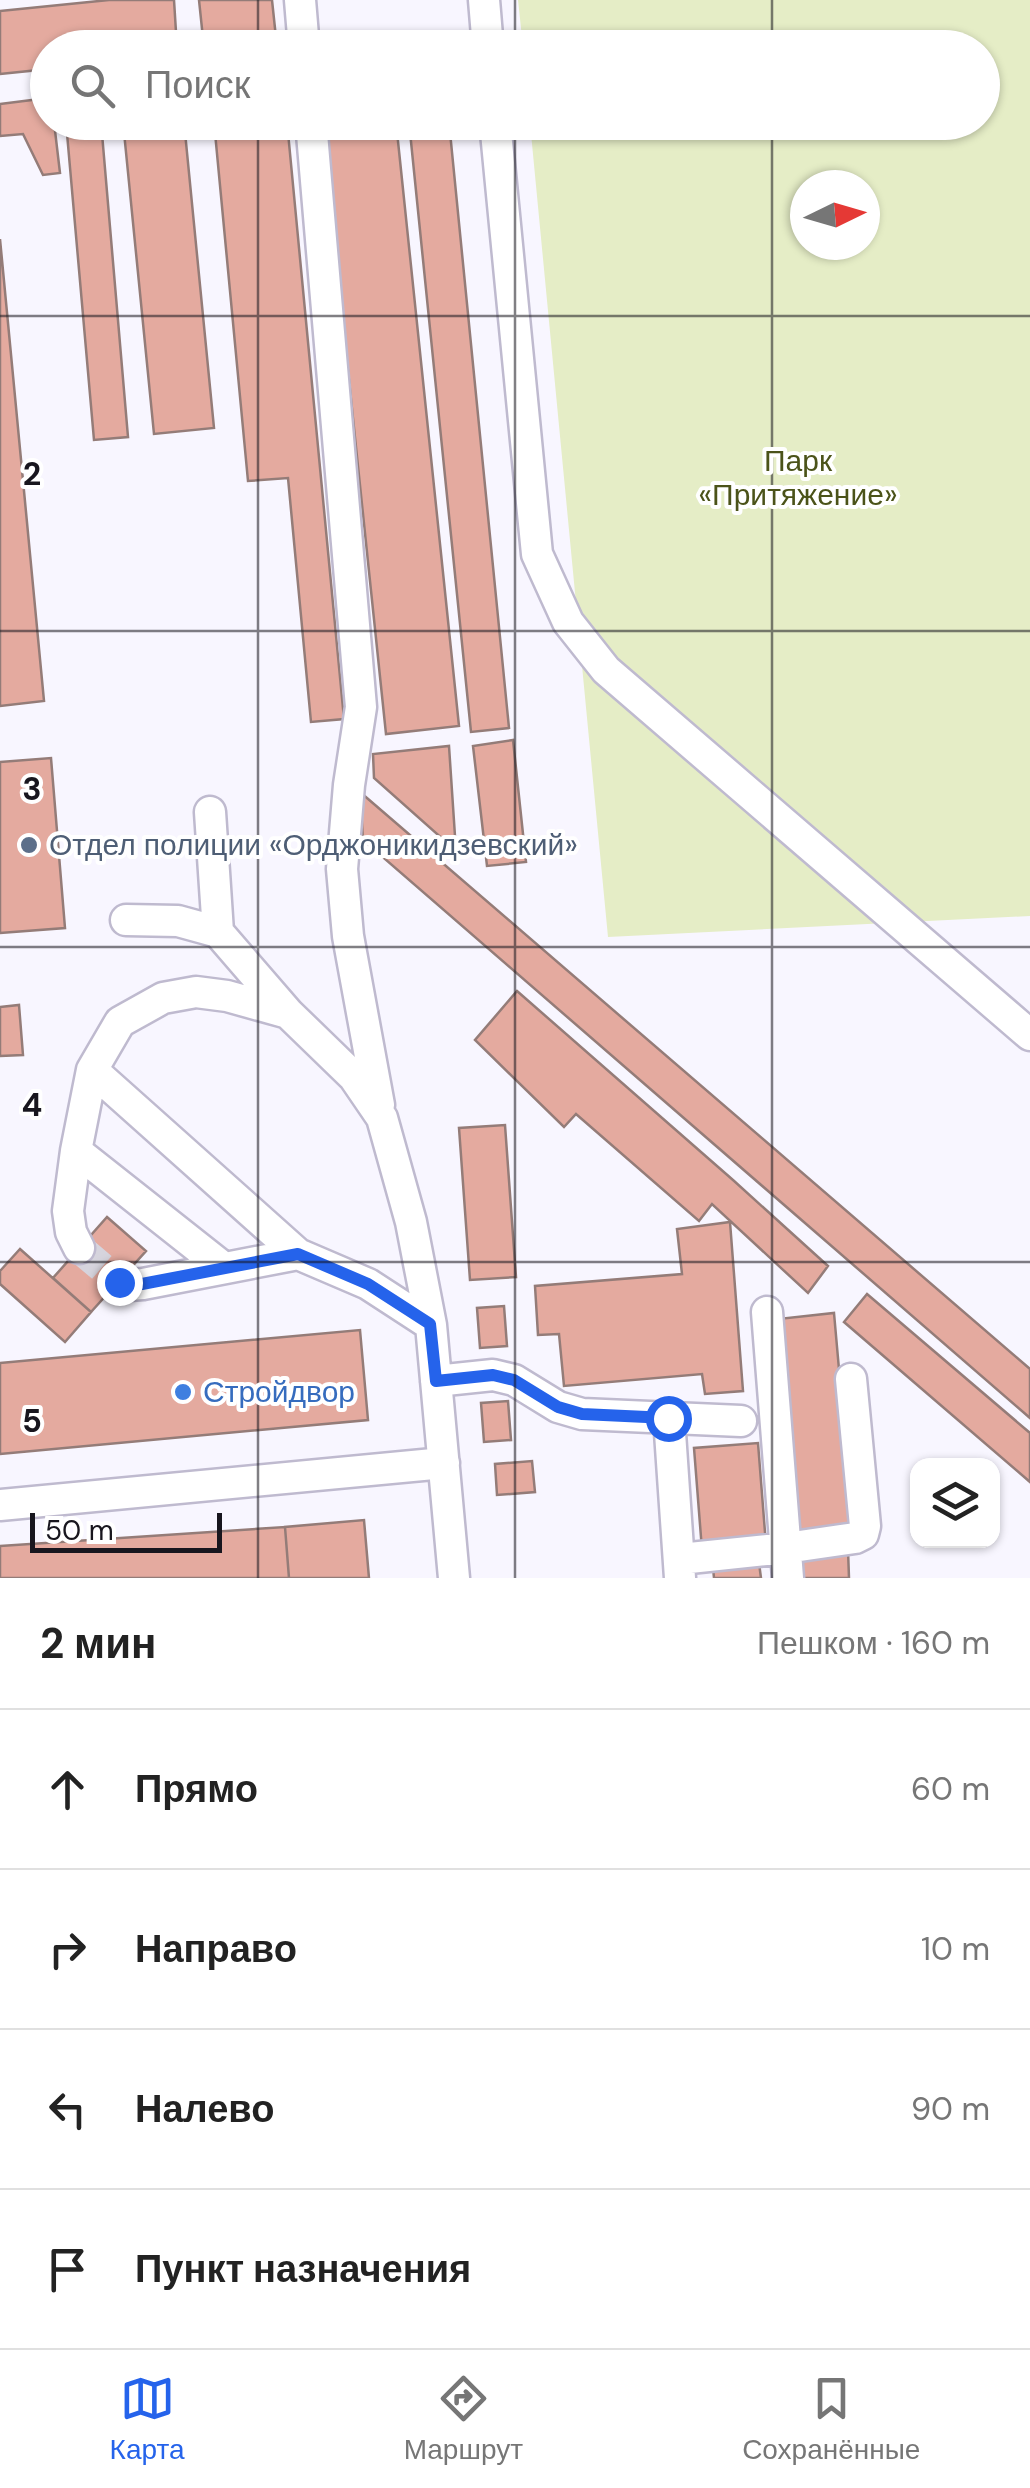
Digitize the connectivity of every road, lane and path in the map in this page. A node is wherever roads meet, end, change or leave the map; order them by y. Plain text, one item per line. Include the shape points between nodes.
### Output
1 (300, 0) edge
2 (484, 0) edge
3 (302, 30) edge
4 (486, 30) edge
5 (313, 140) edge
6 (498, 140) edge
7 (210, 812) dead end
8 (126, 920) dead end
9 (218, 932) junction
10 (288, 1013) junction
11 (1030, 1035) edge
12 (92, 1070) junction
13 (382, 1118) junction
14 (76, 1150) junction
15 (79, 1248) tunnel mouth
16 (298, 1254) junction
17 (224, 1268) junction
18 (119, 1282) tunnel mouth
19 (767, 1312) dead end
20 (430, 1324) junction
21 (851, 1379) dead end
22 (436, 1381) junction
23 (668, 1418) junction
24 (742, 1421) dead end
25 (444, 1463) junction
26 (0, 1505) edge
27 (787, 1563) edge
28 (680, 1568) edge
29 (454, 1578) edge

1 - 3 street
2 - 4 street
5 - 13 street via 361,707 342,869
6 - 11 street via 537,554 568,622 606,670
7 - 9 street
8 - 9 street via 178,921
9 - 10 street
10 - 12 street via 196,992 163,998 120,1022
10 - 13 street via 354,1078
12 - 14 street
12 - 16 street
13 - 20 street
14 - 15 street via 68,1212
14 - 17 street
16 - 17 street
16 - 20 street via 368,1284
17 - 18 street via 142,1284
19 - 27 street
20 - 22 street
21 - 27 street via 865,1530
22 - 23 street via 493,1375 582,1414
22 - 25 street
23 - 24 street
23 - 28 street
25 - 26 street
25 - 29 street
27 - 28 street

